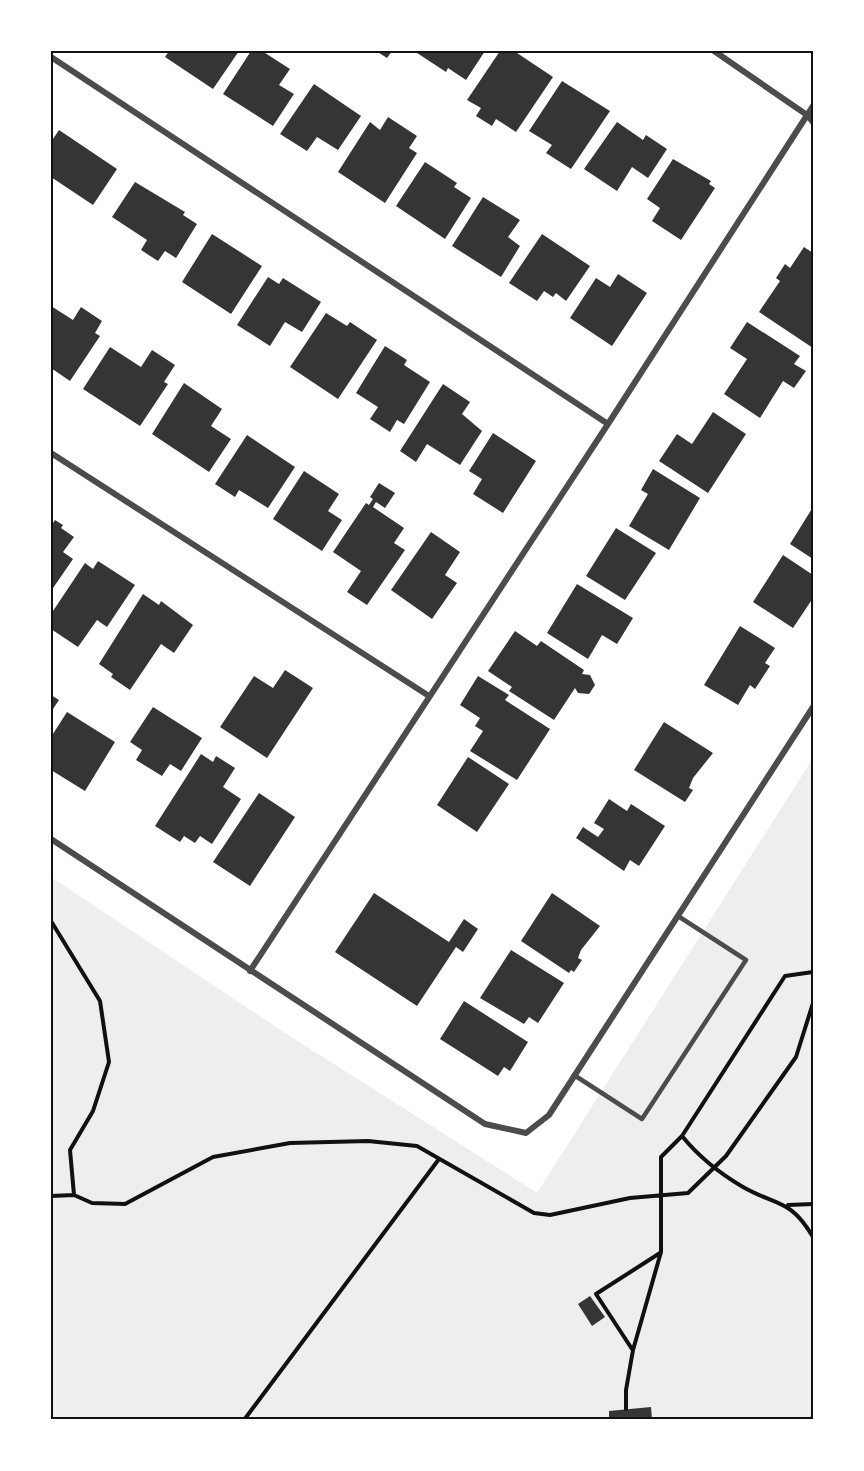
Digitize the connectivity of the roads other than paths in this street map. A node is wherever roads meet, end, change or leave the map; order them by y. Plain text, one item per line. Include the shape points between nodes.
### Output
1 (714, 51) edge
2 (51, 57) edge
3 (813, 106) edge
4 (807, 115) junction
5 (813, 122) edge
6 (609, 424) junction
7 (51, 453) edge
8 (429, 696) junction
9 (813, 707) edge
10 (51, 839) edge
11 (678, 916) junction
12 (250, 971) junction
13 (574, 1075) junction

1 - 4 street
2 - 6 street
3 - 4 street
4 - 5 street
4 - 6 street
6 - 8 street
7 - 8 street
8 - 12 street
9 - 11 street
10 - 12 street
11 - 13 street
11 - 13 lane via 746,960 642,1119
12 - 13 street via 485,1124 526,1133 549,1115

